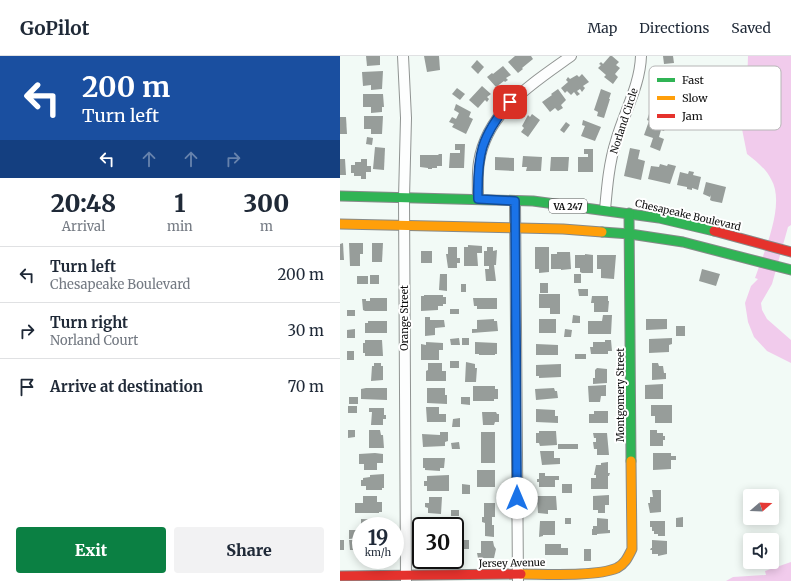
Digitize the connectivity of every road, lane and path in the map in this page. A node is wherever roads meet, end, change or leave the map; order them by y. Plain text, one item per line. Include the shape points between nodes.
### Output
1 (403, 56) edge
2 (571, 56) edge
3 (641, 56) edge
4 (340, 196) edge
5 (404, 198) junction
6 (478, 199) junction
7 (515, 201) junction
8 (605, 210) junction
9 (629, 213) junction
10 (340, 224) edge
11 (404, 226) junction
12 (516, 228) junction
13 (630, 234) junction
14 (791, 252) edge
15 (791, 270) edge
16 (630, 555) joint
17 (340, 576) edge
18 (406, 578) edge
19 (518, 578) edge

1 - 5 street, Orange Street via 406,118
2 - 6 street via 526,88 497,118 482,147
3 - 8 street, Norland Circle via 638,80 616,140 608,178
4 - 5 main road, Chesapeake Boulevard / VA 247
5 - 6 main road, Chesapeake Boulevard / VA 247
5 - 11 street, Orange Street
6 - 7 main road, Chesapeake Boulevard / VA 247
7 - 8 main road, Chesapeake Boulevard / VA 247
7 - 12 street
8 - 9 main road, Chesapeake Boulevard / VA 247
9 - 13 main road
9 - 14 main road, Chesapeake Boulevard / VA 247 via 695,226
10 - 11 main road
11 - 12 main road
11 - 18 street, Orange Street
12 - 13 main road
12 - 19 street
13 - 15 main road via 683,242
13 - 16 main road, Montgomery Street
16 - 19 main road, Jersey Avenue via 622,565 614,569
17 - 18 main road, Jersey Avenue
18 - 19 main road, Jersey Avenue

